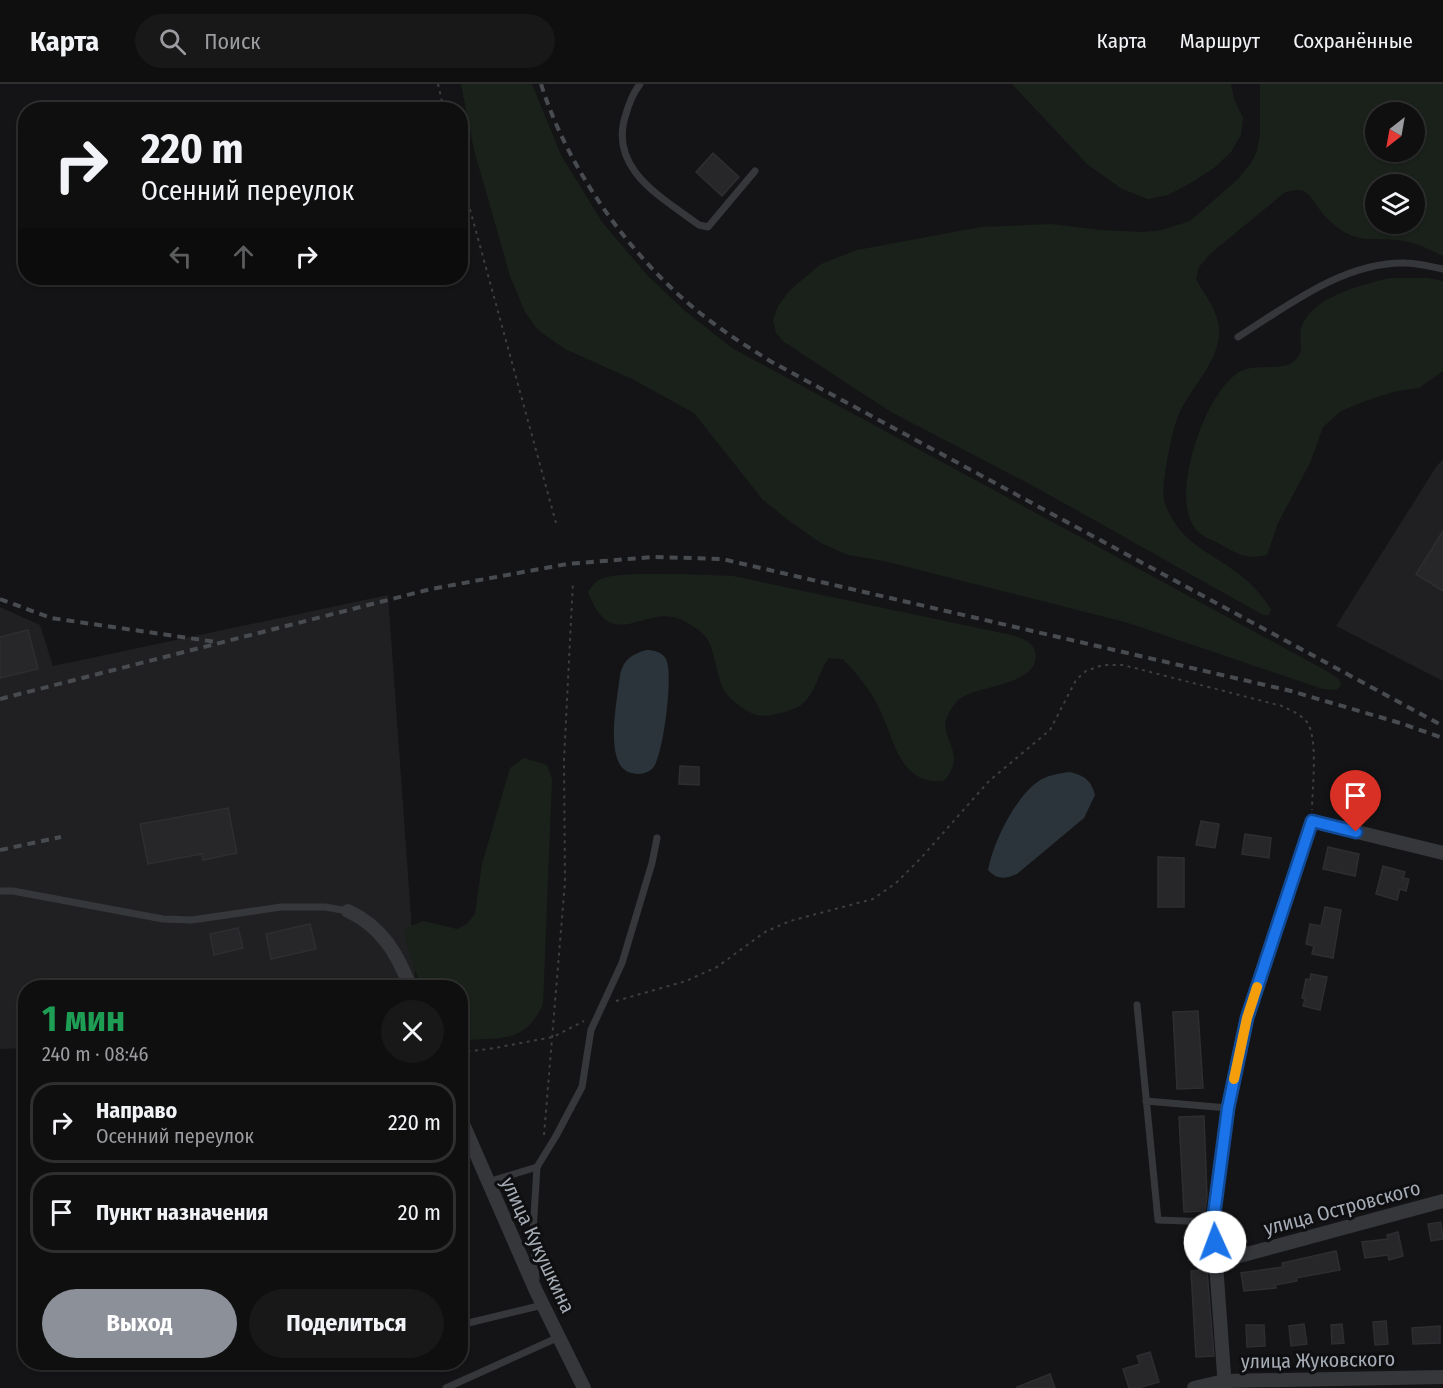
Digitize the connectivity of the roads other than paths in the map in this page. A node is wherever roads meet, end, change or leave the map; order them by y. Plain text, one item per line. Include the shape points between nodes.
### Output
1 (640, 84) edge
2 (755, 171) dead end
3 (1443, 269) edge
4 (1238, 338) dead end
5 (657, 838) dead end
6 (1443, 853) edge
7 (0, 891) edge
8 (348, 911) joint
9 (407, 980) edge
10 (1137, 1005) dead end
11 (1146, 1101) junction
12 (1228, 1108) junction
13 (468, 1136) edge
14 (537, 1167) junction
15 (488, 1182) junction
16 (1443, 1201) edge
17 (1213, 1222) junction
18 (1217, 1262) junction
19 (536, 1290) junction
20 (543, 1305) junction
21 (468, 1323) edge
22 (560, 1337) junction
23 (1443, 1377) edge
24 (1225, 1385) edge
25 (446, 1388) edge
26 (584, 1388) edge
27 (1194, 1388) edge

1 - 2 lane via 624,119 624,151 644,183 681,212 708,227
3 - 4 lane via 1406,263 1344,276 1302,296
5 - 14 lane via 622,963 591,1030 582,1087
6 - 12 street via 1312,821 1247,1018
7 - 8 lane via 163,920 192,920 282,907
8 - 9 street via 370,922 384,938
10 - 11 lane
11 - 12 lane
11 - 17 lane via 1158,1221
12 - 17 street
13 - 15 street, улица Кукушкина
14 - 15 lane
14 - 19 lane via 532,1232
15 - 19 street, улица Кукушкина
16 - 18 street, улица Островского
17 - 18 street
18 - 24 street
19 - 20 street, улица Кукушкина
20 - 21 lane
20 - 22 street, улица Кукушкина
22 - 25 lane
22 - 26 street, улица Кукушкина
23 - 24 street, улица Жуковского
24 - 27 street, улица Жуковского

